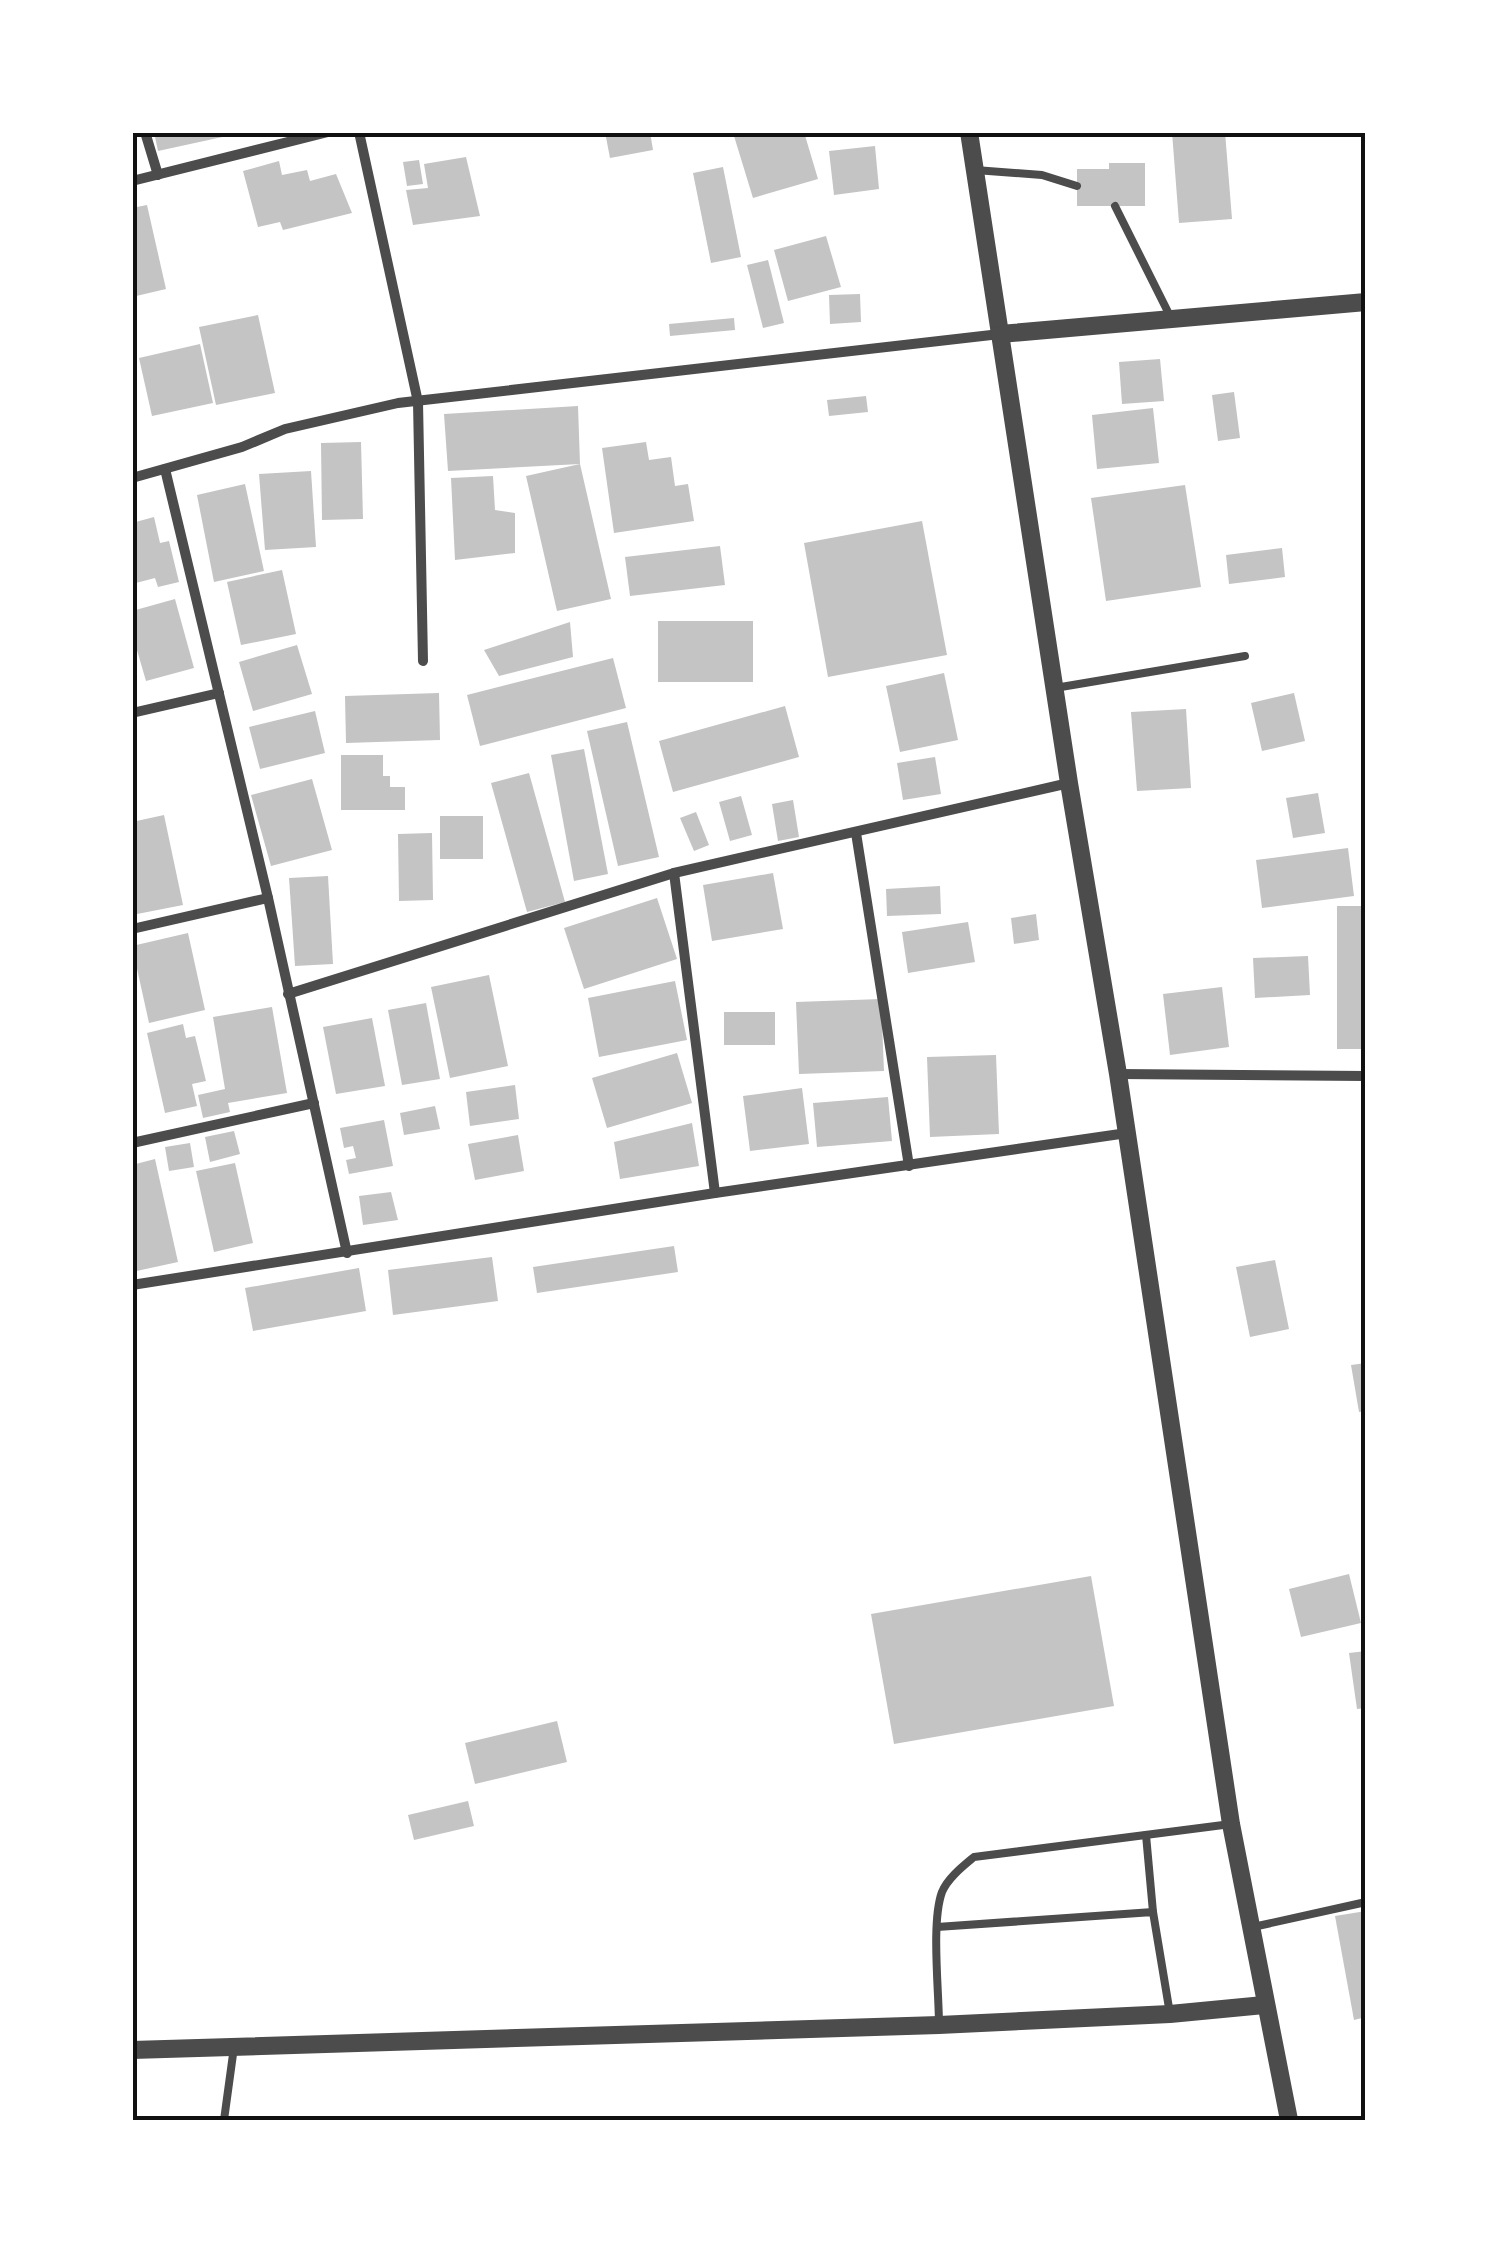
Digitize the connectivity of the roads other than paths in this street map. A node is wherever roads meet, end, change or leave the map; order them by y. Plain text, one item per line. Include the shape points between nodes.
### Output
1 (144, 132) edge
2 (328, 132) edge
3 (359, 132) edge
4 (969, 132) edge
5 (974, 170) junction
6 (158, 175) junction
7 (132, 180) edge
8 (1077, 186) dead end
9 (1115, 206) dead end
10 (1366, 302) edge
11 (1171, 319) junction
12 (1000, 334) junction
13 (418, 402) junction
14 (165, 469) junction
15 (132, 478) edge
16 (1246, 656) dead end
17 (423, 661) dead end
18 (1055, 688) junction
19 (219, 694) junction
20 (132, 713) edge
21 (1069, 784) junction
22 (856, 832) junction
23 (674, 874) junction
24 (268, 898) junction
25 (132, 929) edge
26 (288, 994) junction
27 (1118, 1074) junction
28 (1366, 1076) edge
29 (314, 1103) junction
30 (1127, 1133) junction
31 (132, 1142) edge
32 (910, 1166) junction
33 (715, 1193) junction
34 (346, 1252) junction
35 (132, 1285) edge
36 (1232, 1824) junction
37 (1146, 1835) junction
38 (1366, 1902) edge
39 (1153, 1912) junction
40 (938, 1928) junction
41 (1250, 1928) junction
42 (1264, 2005) junction
43 (1170, 2014) junction
44 (940, 2025) junction
45 (234, 2046) junction
46 (132, 2050) edge
47 (224, 2120) edge
48 (1288, 2120) edge

1 - 6 street
2 - 6 street
3 - 13 street
4 - 5 street
5 - 8 lane via 1042,174
5 - 12 street
6 - 7 street
9 - 11 lane
10 - 11 street
11 - 12 street
12 - 13 street
12 - 18 street
13 - 14 street via 286,430
13 - 17 street
14 - 15 street
14 - 19 street
16 - 18 lane
18 - 21 street
19 - 20 street
19 - 24 street
21 - 22 street
21 - 27 street
22 - 23 street
22 - 32 street
23 - 26 street
23 - 33 street
24 - 25 street
24 - 26 street
26 - 29 street
27 - 28 street
27 - 30 street
29 - 31 street
29 - 34 street
30 - 32 street
30 - 36 street
32 - 33 street
33 - 34 street
34 - 35 street
36 - 37 lane
36 - 41 street
37 - 39 lane
37 - 40 lane via 974,1857 942,1892
38 - 41 lane
39 - 40 lane
39 - 43 lane
40 - 44 lane
41 - 42 street
42 - 43 street
42 - 48 street
43 - 44 street
44 - 45 street
45 - 46 street
45 - 47 lane

